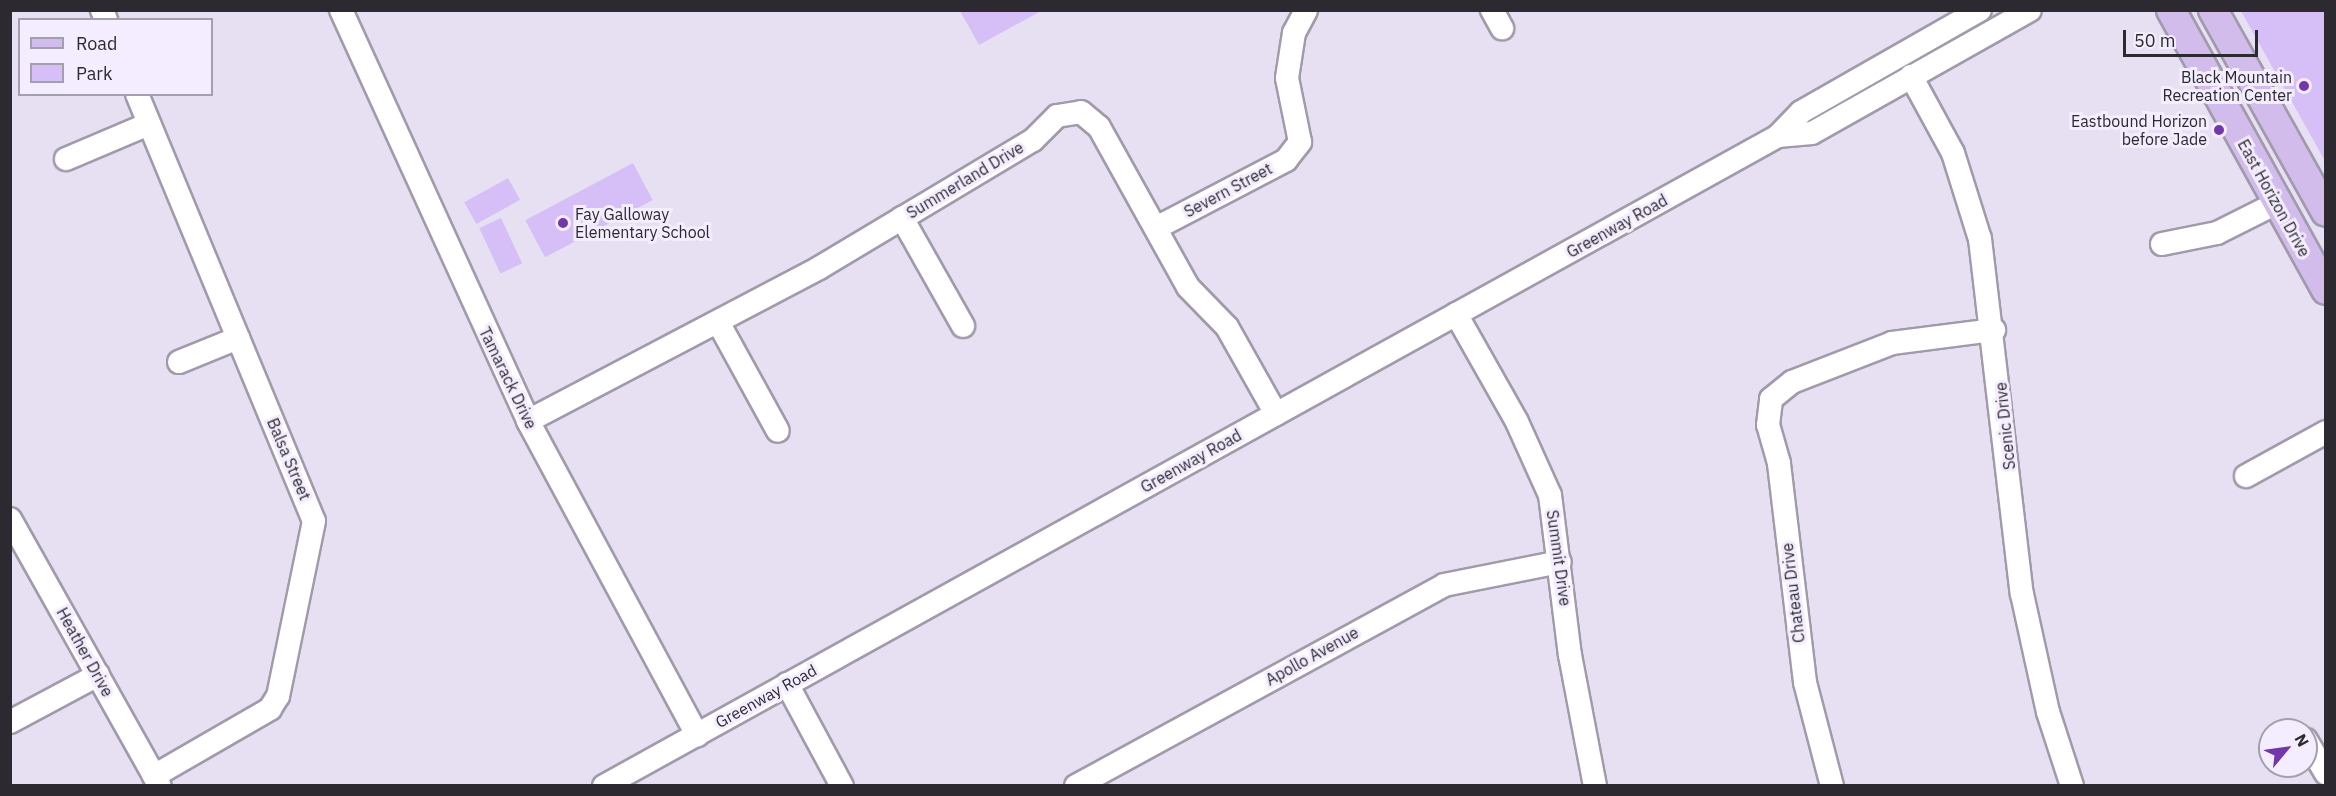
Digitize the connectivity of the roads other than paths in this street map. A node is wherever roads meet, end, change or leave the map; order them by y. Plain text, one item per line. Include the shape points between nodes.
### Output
1 (341, 10) edge
2 (1306, 10) edge
3 (1980, 10) edge
4 (2171, 10) edge
5 (2213, 10) edge
6 (2016, 14) edge
7 (1911, 76) junction
8 (138, 96) edge
9 (149, 124) junction
10 (1778, 136) junction
11 (66, 159) dead end
12 (2318, 181) edge
13 (2277, 203) junction
14 (2325, 212) edge
15 (902, 218) junction
16 (1156, 228) junction
17 (2162, 244) dead end
18 (2325, 290) edge
19 (1456, 314) junction
20 (718, 322) junction
21 (963, 326) dead end
22 (1994, 330) junction
23 (238, 338) junction
24 (179, 362) dead end
25 (1276, 414) junction
26 (528, 421) junction
27 (778, 431) dead end
28 (2325, 432) edge
29 (2246, 476) dead end
30 (10, 519) edge
31 (1560, 562) junction
32 (98, 675) junction
33 (787, 684) junction
34 (10, 722) edge
35 (697, 735) junction
36 (157, 781) edge
37 (604, 786) edge
38 (843, 786) edge
39 (1076, 786) edge
40 (1595, 786) edge
41 (1832, 786) edge
42 (2072, 786) edge

1 - 26 street, Tamarack Drive
2 - 16 street, Severn Street via 1294,33 1287,78 1300,142 1286,160
3 - 10 street, Greenway Road via 1801,112
4 - 13 main road, East Horizon Drive
5 - 12 main road
6 - 7 street, Greenway Road
7 - 10 street, Greenway Road via 1812,133
7 - 22 street, Scenic Drive via 1965,183
8 - 9 street, Balsa Street
9 - 11 street
9 - 23 street, Balsa Street
10 - 19 street, Greenway Road
12 - 14 main road
13 - 17 street via 2217,233
13 - 18 main road, East Horizon Drive
15 - 16 street, Summerland Drive via 1033,140 1057,116 1082,112 1100,127
15 - 20 street, Summerland Drive
15 - 21 street
16 - 25 street, Summerland Drive via 1188,286 1240,347
19 - 25 street, Greenway Road
19 - 31 street, Summit Drive via 1539,464
20 - 26 street, Summerland Drive
20 - 27 street
22 - 41 street, Chateau Drive via 1892,343 1792,382 1771,399 1768,425 1779,463 1803,671
22 - 42 street, Scenic Drive via 2022,594 2048,712
23 - 24 street
23 - 36 street, Balsa Street via 309,505 313,544 278,696 270,709
25 - 33 street, Greenway Road
26 - 35 street, Tamarack Drive
28 - 29 street
30 - 32 street, Heather Drive
31 - 39 street, Apollo Avenue via 1444,585
31 - 40 street, Summit Drive via 1570,655
32 - 34 street
32 - 36 street, Heather Drive
33 - 35 street, Greenway Road
33 - 38 street
35 - 37 street, Greenway Road

